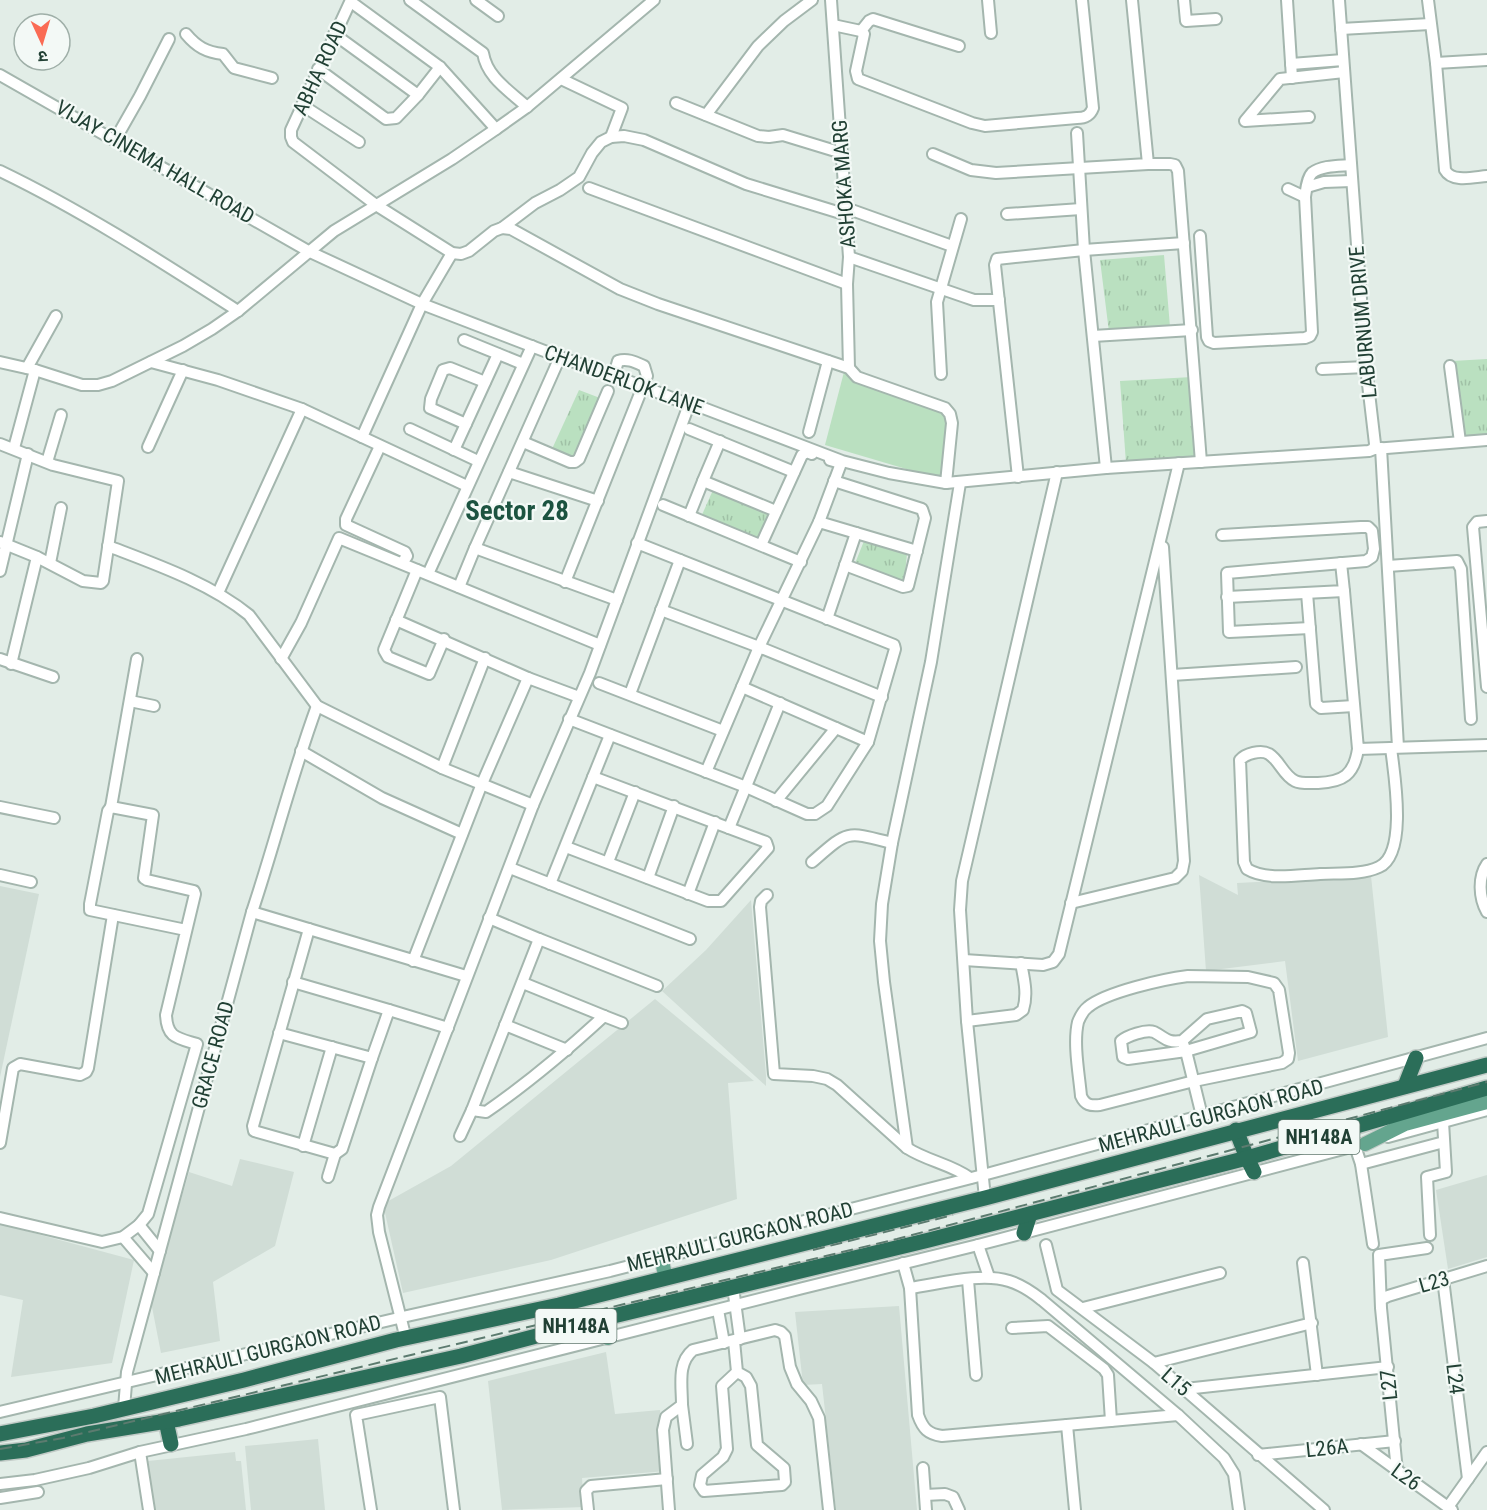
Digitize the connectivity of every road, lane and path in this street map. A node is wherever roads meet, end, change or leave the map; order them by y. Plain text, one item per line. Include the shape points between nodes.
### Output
1 (410, 0) edge
2 (476, 0) edge
3 (654, 0) edge
4 (812, 0) edge
5 (831, 0) edge
6 (988, 0) edge
7 (1082, 0) edge
8 (1132, 0) edge
9 (1184, 0) edge
10 (1287, 0) edge
11 (1339, 0) edge
12 (1428, 0) edge
13 (351, 1) edge
14 (498, 16) dead end
15 (1216, 19) dead end
16 (1430, 24) junction
17 (833, 25) junction
18 (1341, 29) junction
19 (861, 31) junction
20 (991, 33) dead end
21 (186, 34) dead end
22 (334, 34) junction
23 (169, 39) dead end
24 (959, 46) dead end
25 (1343, 60) junction
26 (1487, 60) edge
27 (1436, 63) junction
28 (1291, 64) junction
29 (440, 67) junction
30 (318, 69) junction
31 (1344, 72) junction
32 (0, 75) edge
33 (272, 78) dead end
34 (1292, 78) junction
35 (561, 79) junction
36 (418, 94) junction
37 (676, 103) dead end
38 (302, 105) junction
39 (527, 107) junction
40 (706, 115) junction
41 (1309, 117) dead end
42 (496, 129) junction
43 (1077, 133) dead end
44 (611, 137) junction
45 (115, 140) junction
46 (359, 142) dead end
47 (842, 153) junction
48 (933, 154) dead end
49 (1148, 164) junction
50 (1351, 165) junction
51 (1078, 168) junction
52 (0, 171) edge
53 (1487, 176) edge
54 (1352, 181) junction
55 (589, 189) dead end
56 (1288, 189) dead end
57 (1306, 192) junction
58 (375, 205) junction
59 (1081, 208) junction
60 (847, 212) junction
61 (1007, 214) dead end
62 (961, 219) dead end
63 (502, 228) junction
64 (1200, 236) dead end
65 (1184, 243) junction
66 (952, 246) junction
67 (1084, 250) junction
68 (310, 252) junction
69 (452, 253) junction
70 (849, 257) junction
71 (847, 284) junction
72 (939, 288) junction
73 (999, 300) junction
74 (422, 304) junction
75 (238, 311) junction
76 (56, 316) dead end
77 (1192, 330) junction
78 (1093, 336) junction
79 (464, 340) dead end
80 (532, 346) junction
81 (498, 354) junction
82 (560, 357) junction
83 (828, 361) junction
84 (0, 362) edge
85 (151, 362) junction
86 (523, 364) junction
87 (1450, 366) dead end
88 (1366, 367) junction
89 (849, 368) junction
90 (31, 369) junction
91 (1322, 369) dead end
92 (183, 370) junction
93 (941, 374) dead end
94 (614, 375) junction
95 (485, 382) junction
96 (642, 386) junction
97 (608, 391) dead end
98 (692, 406) junction
99 (302, 409) junction
100 (61, 415) dead end
101 (466, 424) junction
102 (411, 429) dead end
103 (689, 429) dead end
104 (809, 432) dead end
105 (362, 436) junction
106 (1487, 440) edge
107 (720, 441) junction
108 (523, 442) junction
109 (1460, 442) junction
110 (0, 444) edge
111 (380, 446) junction
112 (148, 447) dead end
113 (14, 448) junction
114 (1377, 448) junction
115 (454, 450) junction
116 (28, 454) junction
117 (478, 460) junction
118 (47, 462) junction
119 (1202, 462) junction
120 (1179, 463) junction
121 (1106, 468) junction
122 (509, 472) junction
123 (794, 472) junction
124 (1057, 472) junction
125 (1018, 477) junction
126 (703, 481) junction
127 (834, 481) junction
128 (946, 483) junction
129 (960, 483) junction
130 (466, 486) junction
131 (598, 501) junction
132 (663, 505) dead end
133 (61, 508) dead end
134 (776, 511) junction
135 (689, 516) junction
136 (1487, 520) edge
137 (819, 522) junction
138 (1162, 531) junction
139 (856, 533) junction
140 (1222, 535) dead end
141 (3, 543) edge
142 (637, 543) junction
143 (761, 545) junction
144 (108, 546) junction
145 (475, 548) junction
146 (916, 551) junction
147 (37, 556) junction
148 (680, 560) junction
149 (801, 562) junction
150 (1341, 562) junction
151 (50, 563) junction
152 (402, 563) junction
153 (1482, 564) edge
154 (845, 565) junction
155 (1388, 566) junction
156 (0, 571) edge
157 (422, 572) junction
158 (565, 582) junction
159 (459, 587) junction
160 (1344, 591) junction
161 (218, 593) junction
162 (1307, 593) junction
163 (1227, 597) junction
164 (617, 600) junction
165 (782, 600) junction
166 (661, 610) junction
167 (827, 619) junction
168 (396, 620) junction
169 (1485, 627) edge
170 (1310, 628) junction
171 (444, 639) junction
172 (600, 645) junction
173 (759, 647) junction
174 (485, 658) junction
175 (137, 659) dead end
176 (281, 660) junction
177 (5, 662) edge
178 (1296, 667) dead end
179 (1172, 675) junction
180 (53, 676) dead end
181 (528, 678) junction
182 (599, 683) dead end
183 (742, 687) junction
184 (1487, 687) edge
185 (630, 694) junction
186 (579, 697) junction
187 (882, 697) junction
188 (130, 701) junction
189 (780, 703) junction
190 (154, 706) dead end
191 (317, 706) junction
192 (1354, 706) junction
193 (569, 719) junction
194 (1471, 719) dead end
195 (836, 728) junction
196 (723, 731) junction
197 (610, 735) junction
198 (868, 742) junction
199 (1487, 745) edge
200 (1394, 747) junction
201 (1358, 749) junction
202 (301, 751) junction
203 (442, 768) junction
204 (705, 772) junction
205 (593, 777) junction
206 (481, 786) junction
207 (746, 787) junction
208 (635, 792) junction
209 (776, 801) junction
210 (533, 805) junction
211 (674, 806) junction
212 (0, 807) edge
213 (111, 807) junction
214 (54, 818) dead end
215 (715, 822) junction
216 (729, 828) junction
217 (462, 834) junction
218 (892, 843) junction
219 (566, 846) junction
220 (608, 862) junction
221 (812, 862) dead end
222 (1487, 864) edge
223 (510, 868) junction
224 (0, 875) edge
225 (648, 878) junction
226 (31, 882) dead end
227 (550, 884) junction
228 (688, 894) junction
229 (767, 895) dead end
230 (1071, 903) junction
231 (252, 912) junction
232 (1487, 912) edge
233 (113, 915) junction
234 (489, 918) junction
235 (309, 929) junction
236 (186, 930) junction
237 (539, 939) junction
238 (690, 939) dead end
239 (964, 960) junction
240 (413, 961) junction
241 (1021, 963) junction
242 (466, 976) junction
243 (293, 982) junction
244 (522, 983) junction
245 (657, 986) dead end
246 (388, 1010) junction
247 (603, 1016) junction
248 (967, 1021) junction
249 (622, 1023) dead end
250 (505, 1025) junction
251 (448, 1028) junction
252 (279, 1033) junction
253 (1487, 1038) edge
254 (1184, 1046) junction
255 (332, 1047) junction
256 (567, 1050) junction
257 (372, 1058) junction
258 (1416, 1058) junction
259 (1487, 1065) edge
260 (1194, 1081) junction
261 (1405, 1086) junction
262 (1487, 1088) edge
263 (1487, 1102) edge
264 (472, 1110) junction
265 (1487, 1110) edge
266 (1202, 1116) junction
267 (1443, 1122) junction
268 (1236, 1130) junction
269 (460, 1136) dead end
270 (1444, 1142) junction
271 (0, 1143) edge
272 (1360, 1145) junction
273 (303, 1146) junction
274 (907, 1148) junction
275 (335, 1154) junction
276 (1142, 1156) junction
277 (1247, 1158) junction
278 (1361, 1164) junction
279 (1254, 1172) junction
280 (982, 1175) junction
281 (328, 1177) dead end
282 (970, 1178) junction
283 (1149, 1183) junction
284 (985, 1198) junction
285 (1030, 1214) junction
286 (0, 1218) edge
287 (139, 1225) junction
288 (1024, 1233) junction
289 (1430, 1235) dead end
290 (123, 1237) junction
291 (1373, 1244) dead end
292 (1046, 1245) dead end
293 (975, 1246) junction
294 (1427, 1248) dead end
295 (160, 1251) junction
296 (661, 1258) junction
297 (903, 1263) junction
298 (1303, 1263) dead end
299 (1487, 1266) edge
300 (154, 1273) junction
301 (1220, 1273) dead end
302 (666, 1278) junction
303 (986, 1278) junction
304 (1443, 1279) junction
305 (968, 1280) junction
306 (733, 1287) junction
307 (910, 1288) junction
308 (1382, 1299) junction
309 (737, 1305) junction
310 (1083, 1308) junction
311 (718, 1310) junction
312 (400, 1318) junction
313 (605, 1318) junction
314 (1312, 1323) junction
315 (1012, 1328) dead end
316 (608, 1338) junction
317 (406, 1339) junction
318 (732, 1341) junction
319 (1154, 1363) junction
320 (1388, 1367) junction
321 (737, 1372) junction
322 (976, 1375) dead end
323 (1317, 1375) junction
324 (244, 1380) junction
325 (124, 1383) junction
326 (1185, 1389) junction
327 (249, 1402) junction
328 (682, 1405) junction
329 (124, 1408) junction
330 (0, 1412) edge
331 (1178, 1415) junction
332 (166, 1421) junction
333 (1111, 1421) junction
334 (1067, 1425) junction
335 (0, 1434) edge
336 (1395, 1441) junction
337 (171, 1444) junction
338 (687, 1444) dead end
339 (1360, 1444) junction
340 (140, 1452) junction
341 (1487, 1452) edge
342 (0, 1454) edge
343 (1258, 1455) junction
344 (923, 1468) dead end
345 (1397, 1471) junction
346 (667, 1479) junction
347 (1468, 1479) junction
348 (0, 1484) edge
349 (38, 1492) dead end
350 (925, 1495) junction
351 (0, 1498) edge
352 (1450, 1509) edge
353 (149, 1510) edge
354 (371, 1510) edge
355 (454, 1510) edge
356 (588, 1510) edge
357 (669, 1510) edge
358 (829, 1510) edge
359 (926, 1510) edge
360 (959, 1510) edge
361 (1075, 1510) edge
362 (1239, 1510) edge
363 (1324, 1510) edge

1 - 39 street via 483,53 492,75
2 - 14 street
3 - 35 street
4 - 40 street via 758,46
5 - 17 street, ASHOKA MARG
6 - 20 street
7 - 19 street via 1093,108 1085,118 995,127 972,123 858,79 856,71 865,39
8 - 49 street
9 - 15 street via 1186,21
10 - 28 street
11 - 18 street, LABURNUM DRIVE
12 - 16 street
13 - 22 street, ABHA ROAD
13 - 29 street
16 - 18 street
16 - 27 street
17 - 19 street
17 - 47 street, ASHOKA MARG
18 - 25 street, LABURNUM DRIVE
19 - 24 street via 873,19
21 - 33 street via 209,53 223,54 234,68
22 - 30 street, ABHA ROAD
22 - 36 street
23 - 45 street
25 - 28 street
25 - 31 street, LABURNUM DRIVE
26 - 27 street
27 - 53 street via 1444,170 1453,178
28 - 34 street
29 - 36 street
29 - 42 street
30 - 36 street via 386,119 396,118
30 - 38 street, ABHA ROAD
31 - 34 street
31 - 50 street, LABURNUM DRIVE
32 - 45 street, VIJAY CINEMA HALL ROAD
34 - 41 street via 1280,79 1245,121
35 - 39 street
35 - 44 street via 622,108
37 - 40 street
38 - 46 street
38 - 58 street, ABHA ROAD via 291,130 293,142
39 - 42 street
40 - 47 street via 758,136 783,135
42 - 58 street
43 - 51 street
44 - 60 street via 644,140 746,184
44 - 63 street via 592,153 579,177 525,209
45 - 68 street, VIJAY CINEMA HALL ROAD
47 - 60 street, ASHOKA MARG
48 - 51 street via 985,172
49 - 51 street
49 - 65 street via 1175,165 1178,171
50 - 54 street, LABURNUM DRIVE
50 - 57 street via 1312,173
51 - 59 street
52 - 75 street via 86,216
54 - 57 street via 1324,182
54 - 88 street, LABURNUM DRIVE
55 - 71 street
56 - 57 street
57 - 64 street via 1310,336 1209,341
58 - 68 street
58 - 69 street
59 - 61 street
59 - 67 street
60 - 66 street
60 - 70 street, ASHOKA MARG
62 - 66 street
63 - 69 street via 469,251
63 - 83 street via 512,229 620,289
65 - 67 street
65 - 77 street
66 - 72 street
67 - 73 street via 997,259
67 - 78 street
68 - 74 street, CHANDERLOK LANE
68 - 75 street
69 - 74 street
70 - 71 street, ASHOKA MARG
70 - 72 street
71 - 89 street, ASHOKA MARG
72 - 73 street via 974,300
72 - 93 street
73 - 125 street
74 - 80 street, CHANDERLOK LANE
74 - 105 street
75 - 85 street
76 - 90 street
77 - 78 street
77 - 119 street
78 - 121 street
79 - 81 street
80 - 82 street, CHANDERLOK LANE
80 - 86 street
81 - 86 street
81 - 95 street
82 - 94 street, CHANDERLOK LANE
82 - 108 street
83 - 89 street
83 - 104 street
84 - 90 street
85 - 90 street via 98,385 82,385
85 - 92 street
86 - 117 street
87 - 109 street
88 - 91 street
88 - 114 street, LABURNUM DRIVE
89 - 128 street via 857,377 945,408 952,423
90 - 113 street
92 - 99 street
92 - 112 street
94 - 96 street, CHANDERLOK LANE
94 - 96 street via 618,362 628,360 644,366 647,376
95 - 101 street
95 - 101 street via 450,368 443,370 430,408
96 - 98 street, CHANDERLOK LANE
96 - 131 street
97 - 108 street via 575,462
98 - 128 street, CHANDERLOK LANE via 842,461
98 - 142 street via 687,410
99 - 105 street
99 - 161 street
100 - 118 street
101 - 115 street
102 - 115 street
103 - 107 street
105 - 111 street
106 - 109 street
107 - 123 street
107 - 126 street
108 - 122 street
109 - 114 street
110 - 113 street
111 - 130 street
111 - 152 street via 346,525 405,552
113 - 116 street
114 - 119 street
114 - 155 street, LABURNUM DRIVE
115 - 117 street
116 - 118 street
116 - 141 street
117 - 130 street
118 - 144 street via 118,481
119 - 120 street
120 - 121 street, CHANDERLOK LANE
120 - 138 street
121 - 124 street, CHANDERLOK LANE
122 - 131 street
122 - 145 street
123 - 127 street via 802,454 807,452 837,462 840,466
123 - 134 street
124 - 125 street, CHANDERLOK LANE
124 - 239 street via 965,858 960,910
125 - 129 street, CHANDERLOK LANE
126 - 134 street
126 - 135 street
127 - 137 street
127 - 146 street via 922,509 925,518
128 - 129 street, CHANDERLOK LANE
129 - 218 street via 931,662
130 - 157 street
131 - 158 street
132 - 135 street
133 - 151 street
134 - 143 street
135 - 143 street
136 - 153 street via 1473,527
137 - 139 street
137 - 149 street
138 - 179 street
138 - 230 street
139 - 146 street
139 - 154 street
140 - 150 street via 1368,527 1372,531 1372,557
141 - 147 street
141 - 156 street
142 - 148 street
142 - 164 street
143 - 149 street
144 - 151 street via 101,583 83,581
144 - 161 street
145 - 158 street
145 - 159 street
146 - 154 street via 908,586 903,587
147 - 151 street
147 - 177 street
148 - 165 street
148 - 166 street
149 - 165 street
150 - 160 street
150 - 163 street via 1230,571 1226,575
152 - 157 street
152 - 176 street via 339,538
153 - 169 street
154 - 167 street
155 - 194 street via 1457,561 1461,568
155 - 200 street, LABURNUM DRIVE
157 - 159 street
157 - 168 street
158 - 164 street
159 - 172 street
160 - 162 street
160 - 192 street
161 - 176 street via 249,615
162 - 163 street
162 - 170 street
163 - 170 street via 1229,632
164 - 172 street
165 - 167 street
165 - 173 street
166 - 173 street
166 - 185 street
167 - 187 street via 895,647
168 - 171 street
168 - 171 street via 385,654 429,674
169 - 184 street
170 - 192 street via 1316,704 1321,708
171 - 174 street
172 - 186 street
173 - 183 street
173 - 187 street
174 - 181 street
174 - 203 street
175 - 188 street
176 - 191 street
177 - 180 street
178 - 179 street
179 - 230 street via 1182,871 1175,878
181 - 186 street
181 - 206 street
182 - 185 street
183 - 189 street
183 - 196 street
185 - 196 street
186 - 193 street
187 - 198 street
188 - 190 street
188 - 213 street
189 - 195 street
189 - 207 street
191 - 202 street, GRACE ROAD
191 - 203 street
192 - 201 street
193 - 197 street
193 - 210 street
195 - 198 street
195 - 209 street
196 - 204 street
197 - 204 street
197 - 205 street
198 - 209 street via 822,811 807,813
199 - 200 street
200 - 201 street
200 - 201 street, LABURNUM DRIVE via 1398,832 1393,851 1382,867 1307,875 1256,875 1246,869 1239,760 1244,755 1263,752 1297,782 1332,782 1349,773 1356,764
202 - 217 street via 382,798
202 - 231 street, GRACE ROAD
203 - 206 street
204 - 207 street
205 - 208 street
205 - 219 street
206 - 210 street
206 - 217 street
207 - 209 street
207 - 216 street
208 - 211 street
208 - 220 street
210 - 223 street
211 - 215 street
211 - 225 street
212 - 214 street
213 - 233 street via 90,906 92,911
213 - 236 street via 153,814 144,878 194,891
215 - 216 street
215 - 228 street
216 - 228 street via 766,842 766,851 721,901
217 - 240 street
218 - 221 street via 846,836
218 - 274 street via 880,941
219 - 220 street
219 - 227 street
220 - 225 street
222 - 232 street via 1480,881
223 - 227 street
223 - 234 street
224 - 226 street
225 - 228 street
227 - 238 street
229 - 274 street via 760,906 774,1074 826,1078
230 - 241 street via 1059,954 1053,962
231 - 235 street
231 - 295 street, GRACE ROAD
233 - 236 street
233 - 271 street via 88,1068 80,1075 16,1065
234 - 237 street
234 - 242 street
235 - 240 street
235 - 243 street
236 - 287 street via 166,1025 176,1038 197,1044 148,1214
237 - 244 street
237 - 245 street
239 - 241 street
239 - 248 street
240 - 242 street
241 - 248 street via 1026,987 1023,1010 1016,1015
242 - 251 street
243 - 246 street
243 - 252 street
244 - 247 street
244 - 250 street
246 - 251 street
246 - 257 street
247 - 249 street
247 - 256 street
248 - 280 street
250 - 256 street
250 - 264 street
251 - 312 street via 377,1215
252 - 255 street
252 - 273 street via 252,1134
253 - 258 street
254 - 254 street via 1128,1059 1121,1053 1121,1041 1146,1032
254 - 254 street via 1208,1019 1246,1012 1251,1032
254 - 260 street
255 - 257 street
255 - 273 street
256 - 264 street via 486,1112
257 - 275 street via 342,1149
258 - 261 highway
258 - 266 street
259 - 261 highway, MEHRAULI GURGAON ROAD / NH148A
260 - 260 street via 1288,1059 1279,990 1274,982 1248,977 1188,976 1163,980 1100,1000 1086,1008 1078,1021 1081,1096 1091,1106
260 - 266 street
261 - 268 highway, MEHRAULI GURGAON ROAD / NH148A
262 - 277 highway, NH148A
263 - 272 main road via 1406,1124
264 - 269 street
265 - 267 street
266 - 280 street
267 - 270 street
267 - 272 street
268 - 276 highway, MEHRAULI GURGAON ROAD / NH148A
268 - 277 highway
270 - 278 street
270 - 289 street via 1446,1172 1426,1177
272 - 278 street
272 - 279 street
273 - 275 street
274 - 282 street
275 - 281 street
276 - 283 highway
276 - 284 highway, MEHRAULI GURGAON ROAD / NH148A
277 - 279 highway
277 - 283 highway, NH148A
278 - 291 street
279 - 288 street
280 - 282 street
280 - 284 street
282 - 296 street
283 - 285 highway, NH148A
284 - 302 highway, MEHRAULI GURGAON ROAD / NH148A
285 - 288 highway
285 - 306 highway, NH148A
286 - 290 street via 100,1242
287 - 290 street
287 - 295 street
288 - 293 street
290 - 300 street
292 - 310 street, L15 via 1057,1290
293 - 297 street
293 - 303 street
294 - 308 street, L27 via 1379,1255
295 - 300 street, GRACE ROAD
296 - 302 main road
296 - 312 street
297 - 307 street
297 - 309 street
298 - 314 street
299 - 304 street, L23
300 - 325 street, GRACE ROAD
301 - 310 street
302 - 317 highway, MEHRAULI GURGAON ROAD / NH148A
303 - 305 street
303 - 331 street via 1024,1287
304 - 308 street, L23
304 - 347 street, L24
305 - 307 street
305 - 322 street
306 - 309 street
306 - 313 highway, NH148A
307 - 334 street via 922,1427 942,1436
308 - 320 street, L27
309 - 311 street
309 - 318 street
310 - 319 street, L15
311 - 316 street
311 - 318 street
312 - 317 street
312 - 325 street
313 - 316 main road
313 - 327 highway, NH148A via 460,1356
314 - 319 street
314 - 323 street
315 - 333 street via 1048,1326 1104,1369 1110,1383
316 - 337 street via 246,1429
317 - 324 highway, MEHRAULI GURGAON ROAD / NH148A
318 - 321 street
318 - 328 street via 693,1350 686,1356 682,1366
318 - 358 street via 775,1330 785,1336 797,1384 812,1401 819,1418
319 - 326 street, L15
320 - 323 street
320 - 336 street, L27
321 - 321 street via 751,1386 757,1446 784,1468 785,1482 704,1491 702,1475 727,1449 722,1386
323 - 326 street
324 - 327 highway
324 - 329 highway, MEHRAULI GURGAON ROAD / NH148A
325 - 329 street, GRACE ROAD
325 - 330 street
326 - 343 street, L15
327 - 332 highway, NH148A
328 - 338 street
328 - 346 street via 664,1423
329 - 335 highway, MEHRAULI GURGAON ROAD / NH148A
331 - 333 street
331 - 362 street via 1224,1458 1234,1474
332 - 337 highway
332 - 342 highway, NH148A
333 - 334 street
334 - 361 street
336 - 339 street, L26A
336 - 345 street, L27
337 - 340 street
339 - 343 street, L26A
339 - 345 street, L26
340 - 348 street via 89,1468
340 - 353 street
341 - 347 street
343 - 363 street, L15
344 - 350 street
345 - 352 street, L26
346 - 356 street via 591,1486 586,1491
346 - 357 street
347 - 352 street
349 - 351 street
350 - 359 street
350 - 360 street via 952,1497
354 - 355 street via 356,1415 440,1397

